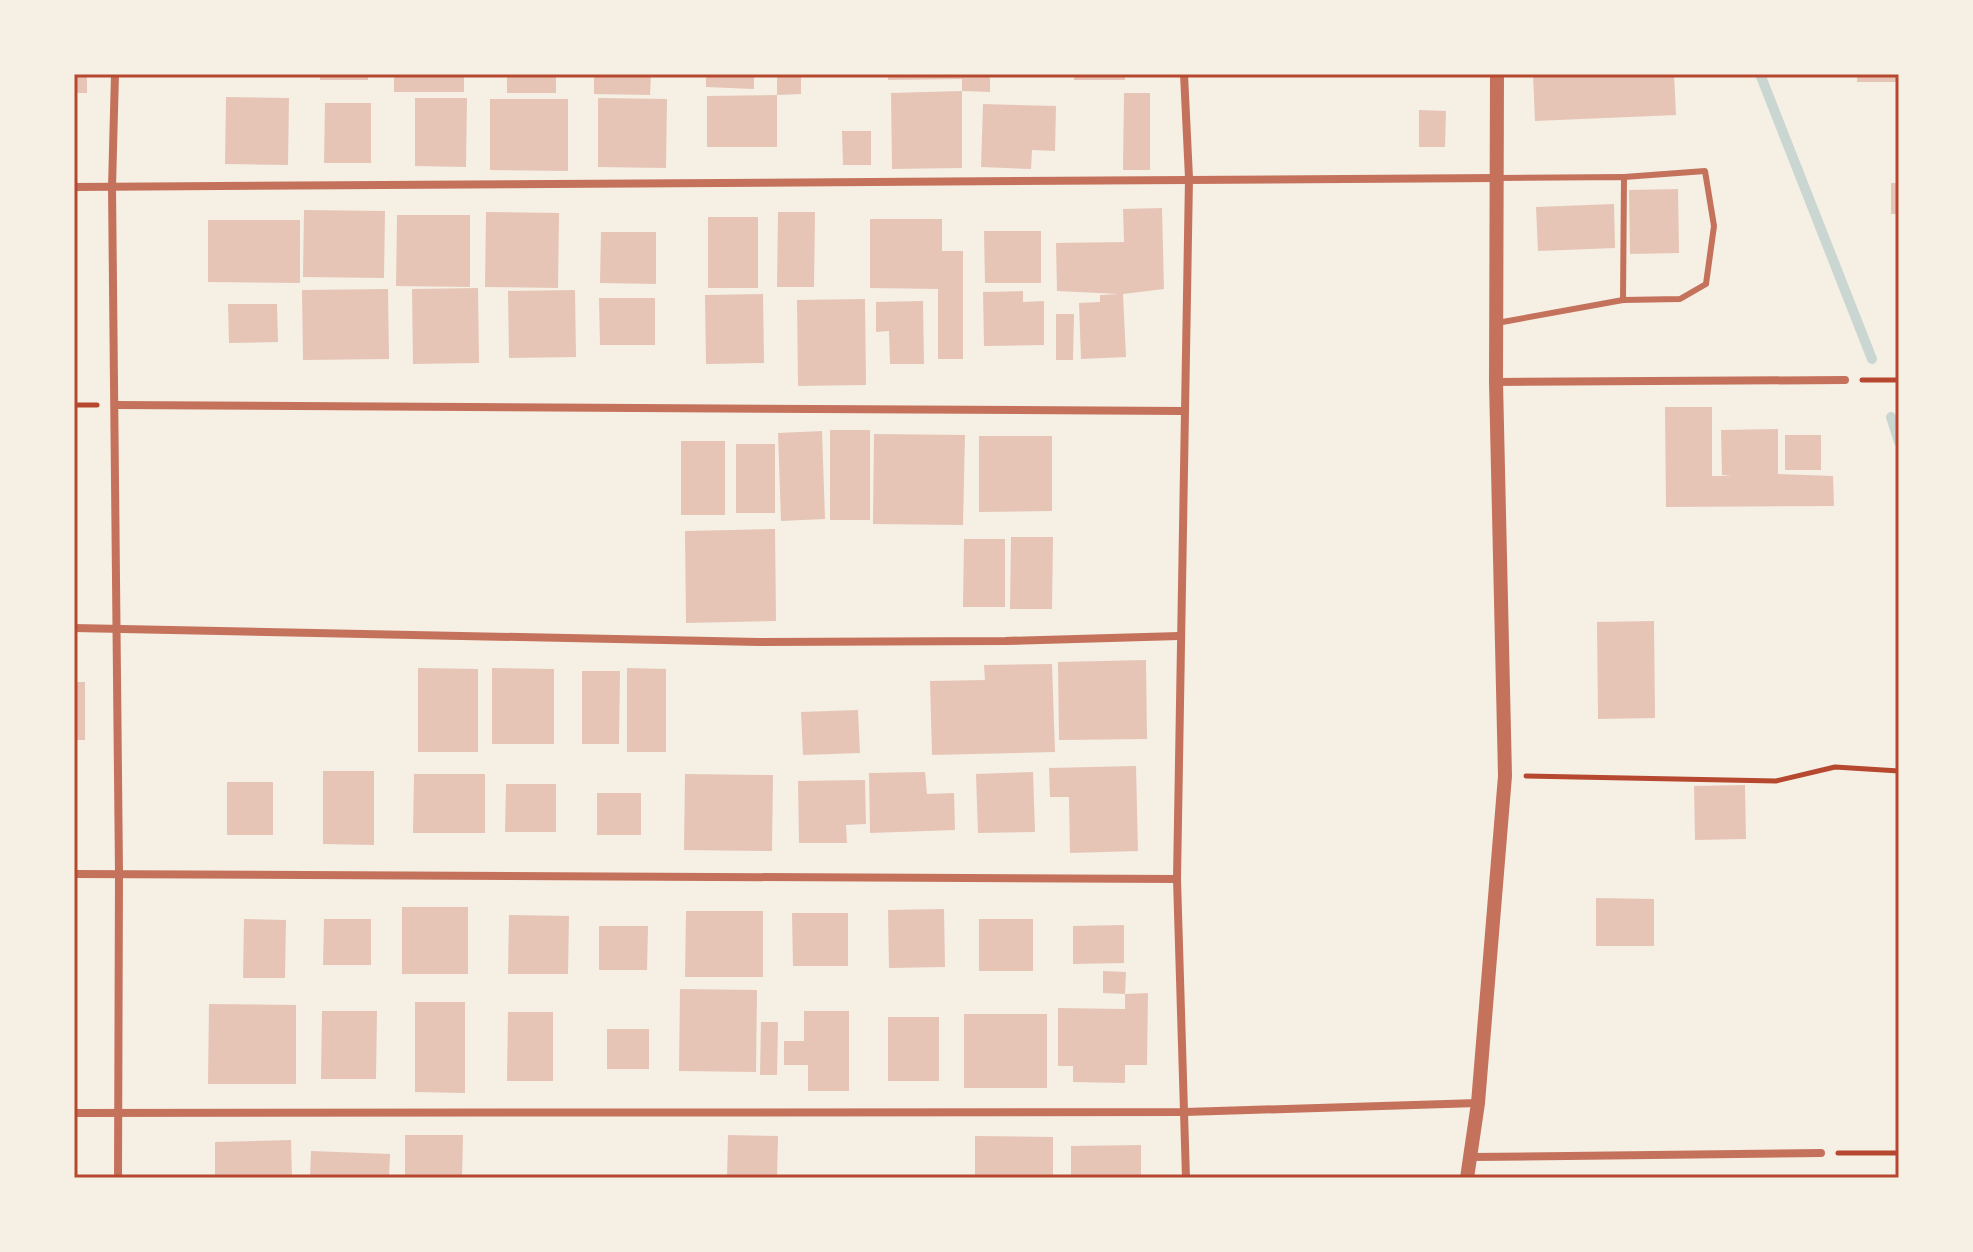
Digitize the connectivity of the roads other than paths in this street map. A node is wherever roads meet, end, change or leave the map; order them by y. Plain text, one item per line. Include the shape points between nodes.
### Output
1 (115, 74) edge
2 (1184, 74) edge
3 (1497, 74) edge
4 (1624, 177) junction
5 (1189, 178) junction
6 (1498, 178) junction
7 (74, 187) edge
8 (112, 187) junction
9 (1623, 300) junction
10 (1497, 323) junction
11 (1845, 380) road end
12 (1496, 382) junction
13 (115, 405) junction
14 (1183, 411) junction
15 (116, 627) junction
16 (74, 628) edge
17 (1179, 636) junction
18 (119, 873) junction
19 (74, 874) edge
20 (1177, 879) junction
21 (1478, 1103) junction
22 (119, 1112) junction
23 (1185, 1112) junction
24 (74, 1113) edge
25 (1821, 1153) road end
26 (1472, 1157) junction
27 (118, 1178) edge
28 (1186, 1178) edge
29 (1467, 1178) edge

1 - 8 street
2 - 5 street
3 - 6 street
4 - 6 lane
4 - 9 lane
4 - 9 lane via 1705,171 1714,226 1706,284 1680,299
5 - 6 street
5 - 8 street
5 - 14 street
6 - 10 street
7 - 8 street
8 - 13 street
9 - 10 lane
10 - 12 street
11 - 12 street
12 - 21 street via 1505,776
13 - 14 street
13 - 15 street
14 - 17 street
15 - 16 street
15 - 17 street via 759,642
15 - 18 street
17 - 20 street
18 - 19 street
18 - 20 street
18 - 22 street
20 - 23 street
21 - 23 street
21 - 26 street
22 - 23 street
22 - 24 street
22 - 27 street
23 - 28 street
25 - 26 street
26 - 29 street

